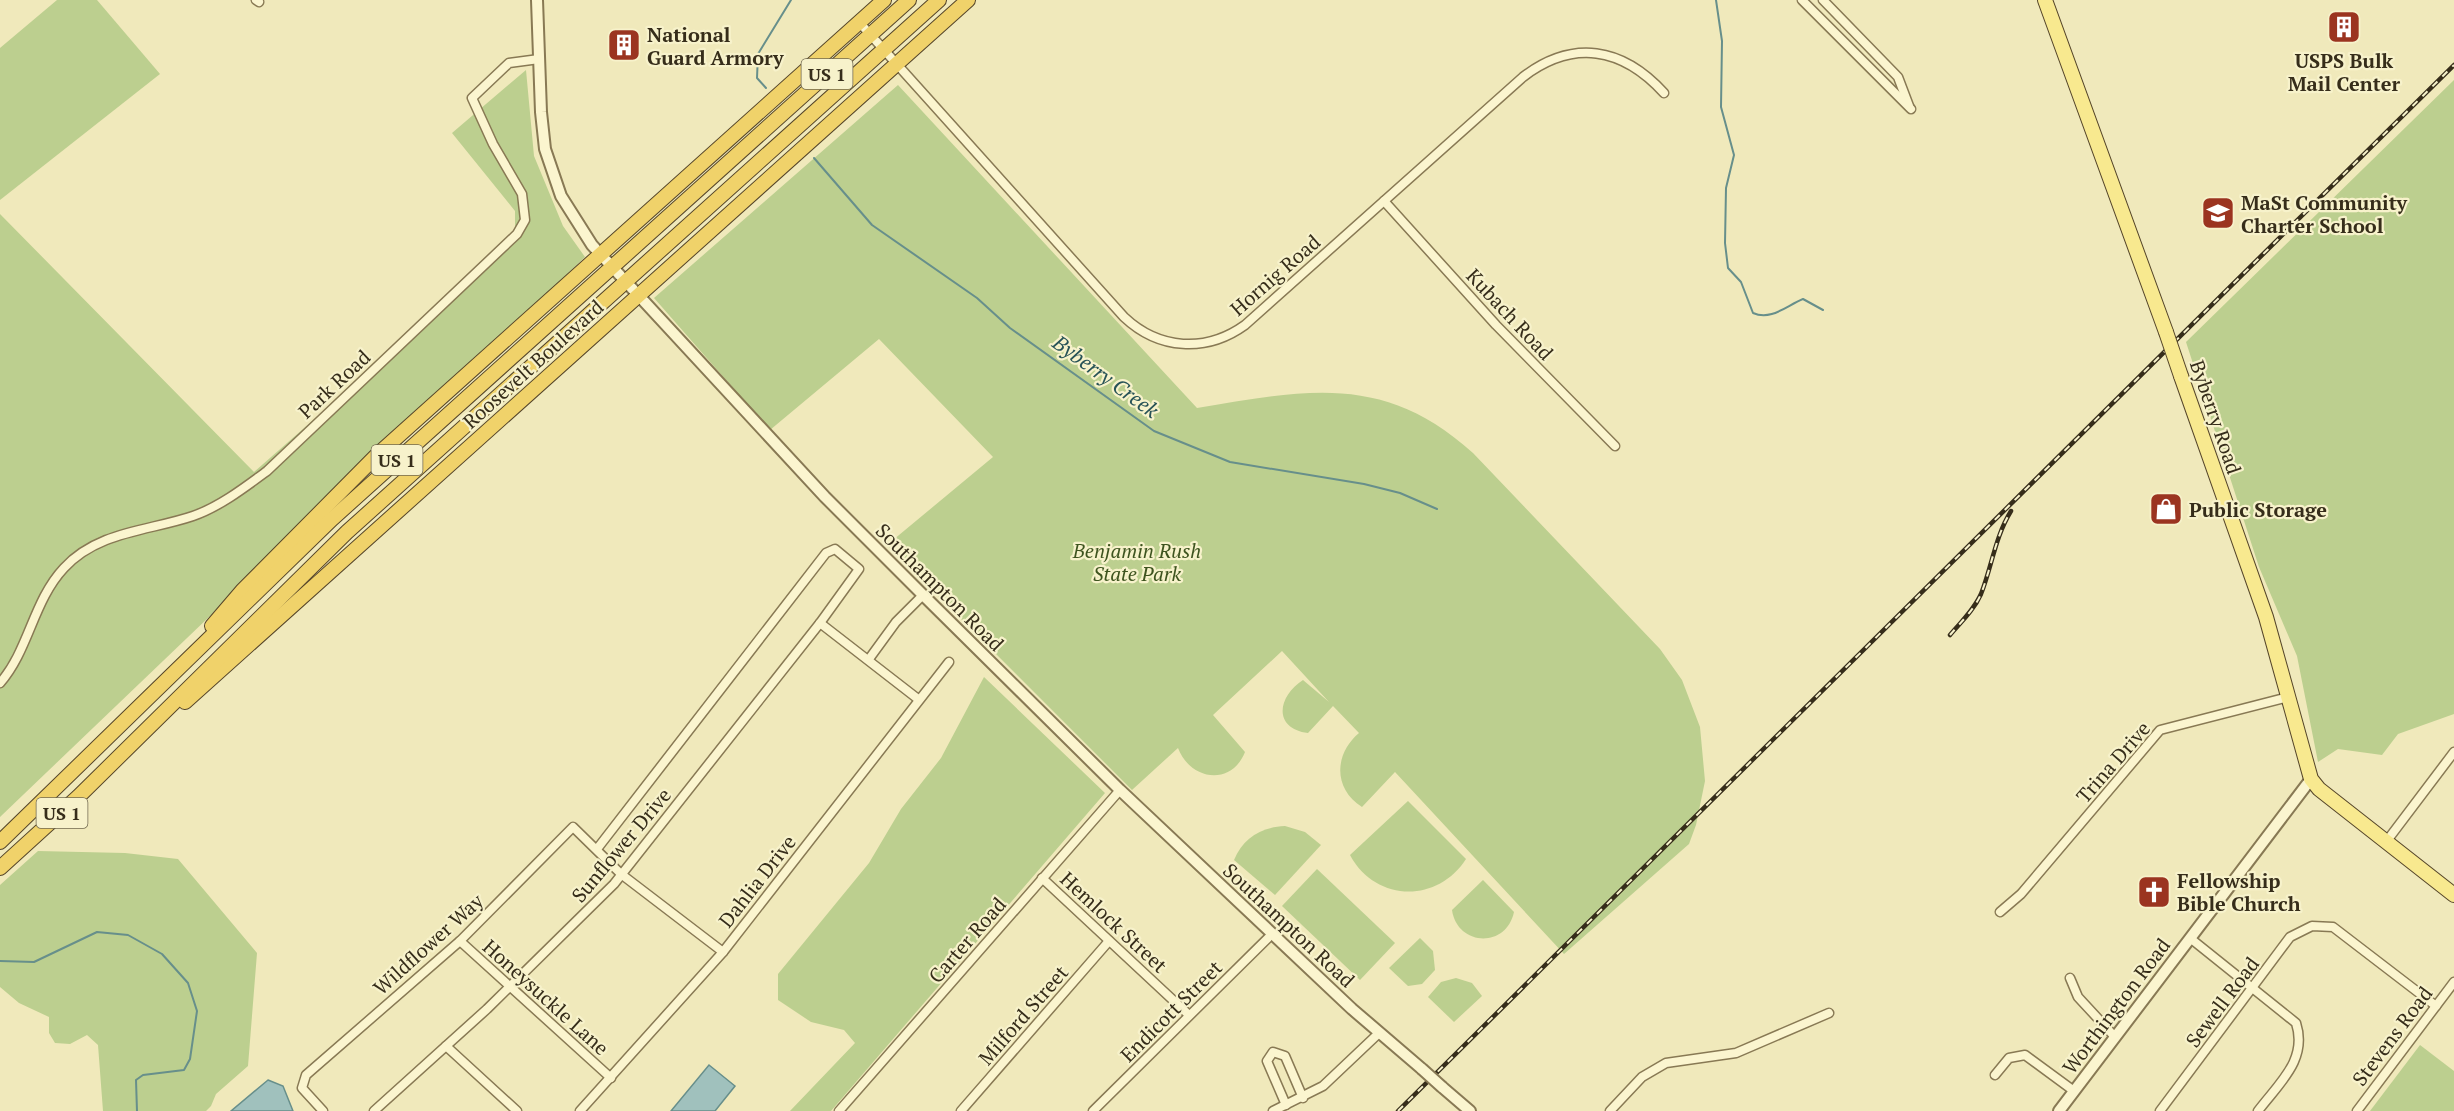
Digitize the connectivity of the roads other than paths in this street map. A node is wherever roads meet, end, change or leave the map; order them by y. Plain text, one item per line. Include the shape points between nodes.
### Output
1 (537, 0) edge
2 (884, 0) edge
3 (909, 0) edge
4 (939, 0) edge
5 (968, 0) edge
6 (1802, 0) edge
7 (1823, 0) edge
8 (2045, 0) edge
9 (859, 22) junction
10 (871, 35) junction
11 (884, 50) junction
12 (539, 59) junction
13 (897, 64) junction
14 (804, 72) junction
15 (1664, 93) dead end
16 (853, 104) junction
17 (759, 135) junction
18 (773, 149) junction
19 (1384, 201) junction
20 (600, 254) junction
21 (612, 267) junction
22 (625, 281) junction
23 (639, 296) junction
24 (1616, 446) dead end
25 (922, 595) junction
26 (820, 623) junction
27 (186, 658) junction
28 (869, 659) junction
29 (949, 662) dead end
30 (0, 683) edge
31 (2288, 697) junction
32 (918, 699) junction
33 (2454, 752) edge
34 (121, 754) junction
35 (2311, 779) junction
36 (1120, 790) junction
37 (0, 842) edge
38 (2386, 842) junction
39 (597, 849) junction
40 (0, 868) edge
41 (621, 874) junction
42 (1042, 878) junction
43 (2454, 896) edge
44 (2000, 912) dead end
45 (1272, 934) junction
46 (2190, 938) junction
47 (460, 941) junction
48 (1109, 941) junction
49 (723, 952) junction
50 (2070, 978) dead end
51 (2454, 982) edge
52 (510, 987) junction
53 (2253, 987) junction
54 (2436, 1006) junction
55 (1829, 1013) dead end
56 (1189, 1015) junction
57 (1379, 1033) junction
58 (2115, 1037) junction
59 (446, 1046) junction
60 (1995, 1075) dead end
61 (611, 1078) junction
62 (2074, 1091) junction
63 (1302, 1098) junction
64 (382, 1103) junction
65 (1286, 1105) junction
66 (323, 1111) edge
67 (374, 1111) edge
68 (390, 1111) edge
69 (517, 1111) edge
70 (580, 1111) edge
71 (839, 1111) edge
72 (961, 1111) edge
73 (1093, 1111) edge
74 (1273, 1111) edge
75 (1470, 1111) edge
76 (1610, 1111) edge
77 (2059, 1111) edge
78 (2160, 1111) edge
79 (2258, 1111) edge
80 (2357, 1111) edge

1 - 12 street, Southampton Road
2 - 9 highway, Roosevelt Boulevard / US 1
3 - 10 highway, Roosevelt Boulevard / US 1
4 - 11 highway, Roosevelt Boulevard / US 1
5 - 13 highway, Roosevelt Boulevard / US 1
6 - 7 street via 1911,109 1898,77
8 - 31 main road, Byberry Road, bridge via 2266,616
9 - 10 street, Hornig Road
9 - 14 highway, Roosevelt Boulevard / US 1
10 - 11 street, Hornig Road
10 - 17 highway, Roosevelt Boulevard / US 1
11 - 13 street, Hornig Road
11 - 18 highway, Roosevelt Boulevard / US 1
12 - 20 street, Southampton Road via 542,126 552,173 572,218
12 - 30 street, Park Road via 509,63 472,98 522,194 525,219 517,234 253,482 195,516 124,532 94,546 65,567 43,596 19,652
13 - 16 highway, Roosevelt Boulevard / US 1
13 - 19 street, Hornig Road via 1124,317 1162,341 1201,344 1237,331
14 - 17 highway
14 - 20 highway, Roosevelt Boulevard / US 1
15 - 19 street, Hornig Road via 1638,69 1616,58 1584,52 1556,57 1523,77
16 - 18 highway
16 - 23 highway, Roosevelt Boulevard / US 1
17 - 21 highway, Roosevelt Boulevard / US 1
18 - 22 highway, Roosevelt Boulevard / US 1
19 - 24 street, Kubach Road via 1496,325
20 - 21 street, Southampton Road
20 - 27 highway, Roosevelt Boulevard / US 1 via 349,482 242,591
21 - 22 street, Southampton Road
21 - 27 highway, Roosevelt Boulevard / US 1 via 348,504
22 - 23 street, Southampton Road
22 - 34 highway, Roosevelt Boulevard / US 1 via 347,532
23 - 25 street, Southampton Road via 825,497
23 - 34 highway, Roosevelt Boulevard / US 1 via 198,691
25 - 28 street
25 - 36 street, Southampton Road
26 - 28 street
26 - 39 street, Sunflower Drive via 859,569 835,549 825,553
26 - 41 street, Sunflower Drive
27 - 37 highway, Roosevelt Boulevard / US 1
28 - 32 street
29 - 32 street, Dahlia Drive
31 - 35 main road, Byberry Road
31 - 44 street, Trina Drive via 2160,730 2021,894
32 - 49 street, Dahlia Drive
33 - 38 street
34 - 40 highway, Roosevelt Boulevard / US 1
35 - 38 main road
35 - 46 street, Worthington Road
36 - 42 street, Carter Road
36 - 45 street, Southampton Road
38 - 43 main road
39 - 41 street
39 - 47 street, Wildflower Way via 573,828
41 - 49 street
41 - 52 street, Sunflower Drive
42 - 48 street, Hemlock Street
42 - 71 street, Carter Road
45 - 56 street, Endicott Street
45 - 57 street, Southampton Road
46 - 53 street
46 - 58 street, Worthington Road
47 - 52 street, Honeysuckle Lane
47 - 66 street, Wildflower Way via 306,1075 302,1088
48 - 56 street, Hemlock Street
48 - 72 street, Milford Street
49 - 61 street, Dahlia Drive
50 - 58 street via 2078,998
51 - 54 street, Stevens Road
52 - 59 street, Sunflower Drive
52 - 61 street, Honeysuckle Lane
53 - 54 street, Sewell Road via 2290,938 2300,930 2319,925 2346,934
53 - 78 street, Sewell Road
53 - 79 street via 2296,1023 2301,1048
54 - 80 street, Stevens Road
55 - 76 street via 1736,1053 1666,1063 1642,1077
56 - 73 street, Endicott Street
57 - 63 street via 1336,1075
57 - 75 street, Southampton Road, bridge
58 - 62 street, Worthington Road
59 - 64 street, Sunflower Drive
59 - 69 street
60 - 62 street via 2009,1058 2025,1055
61 - 70 street, Dahlia Drive
62 - 77 street, Worthington Road
63 - 65 street
63 - 65 street via 1285,1056 1273,1052 1267,1060
64 - 67 street, Sunflower Drive
64 - 68 street
65 - 74 street

